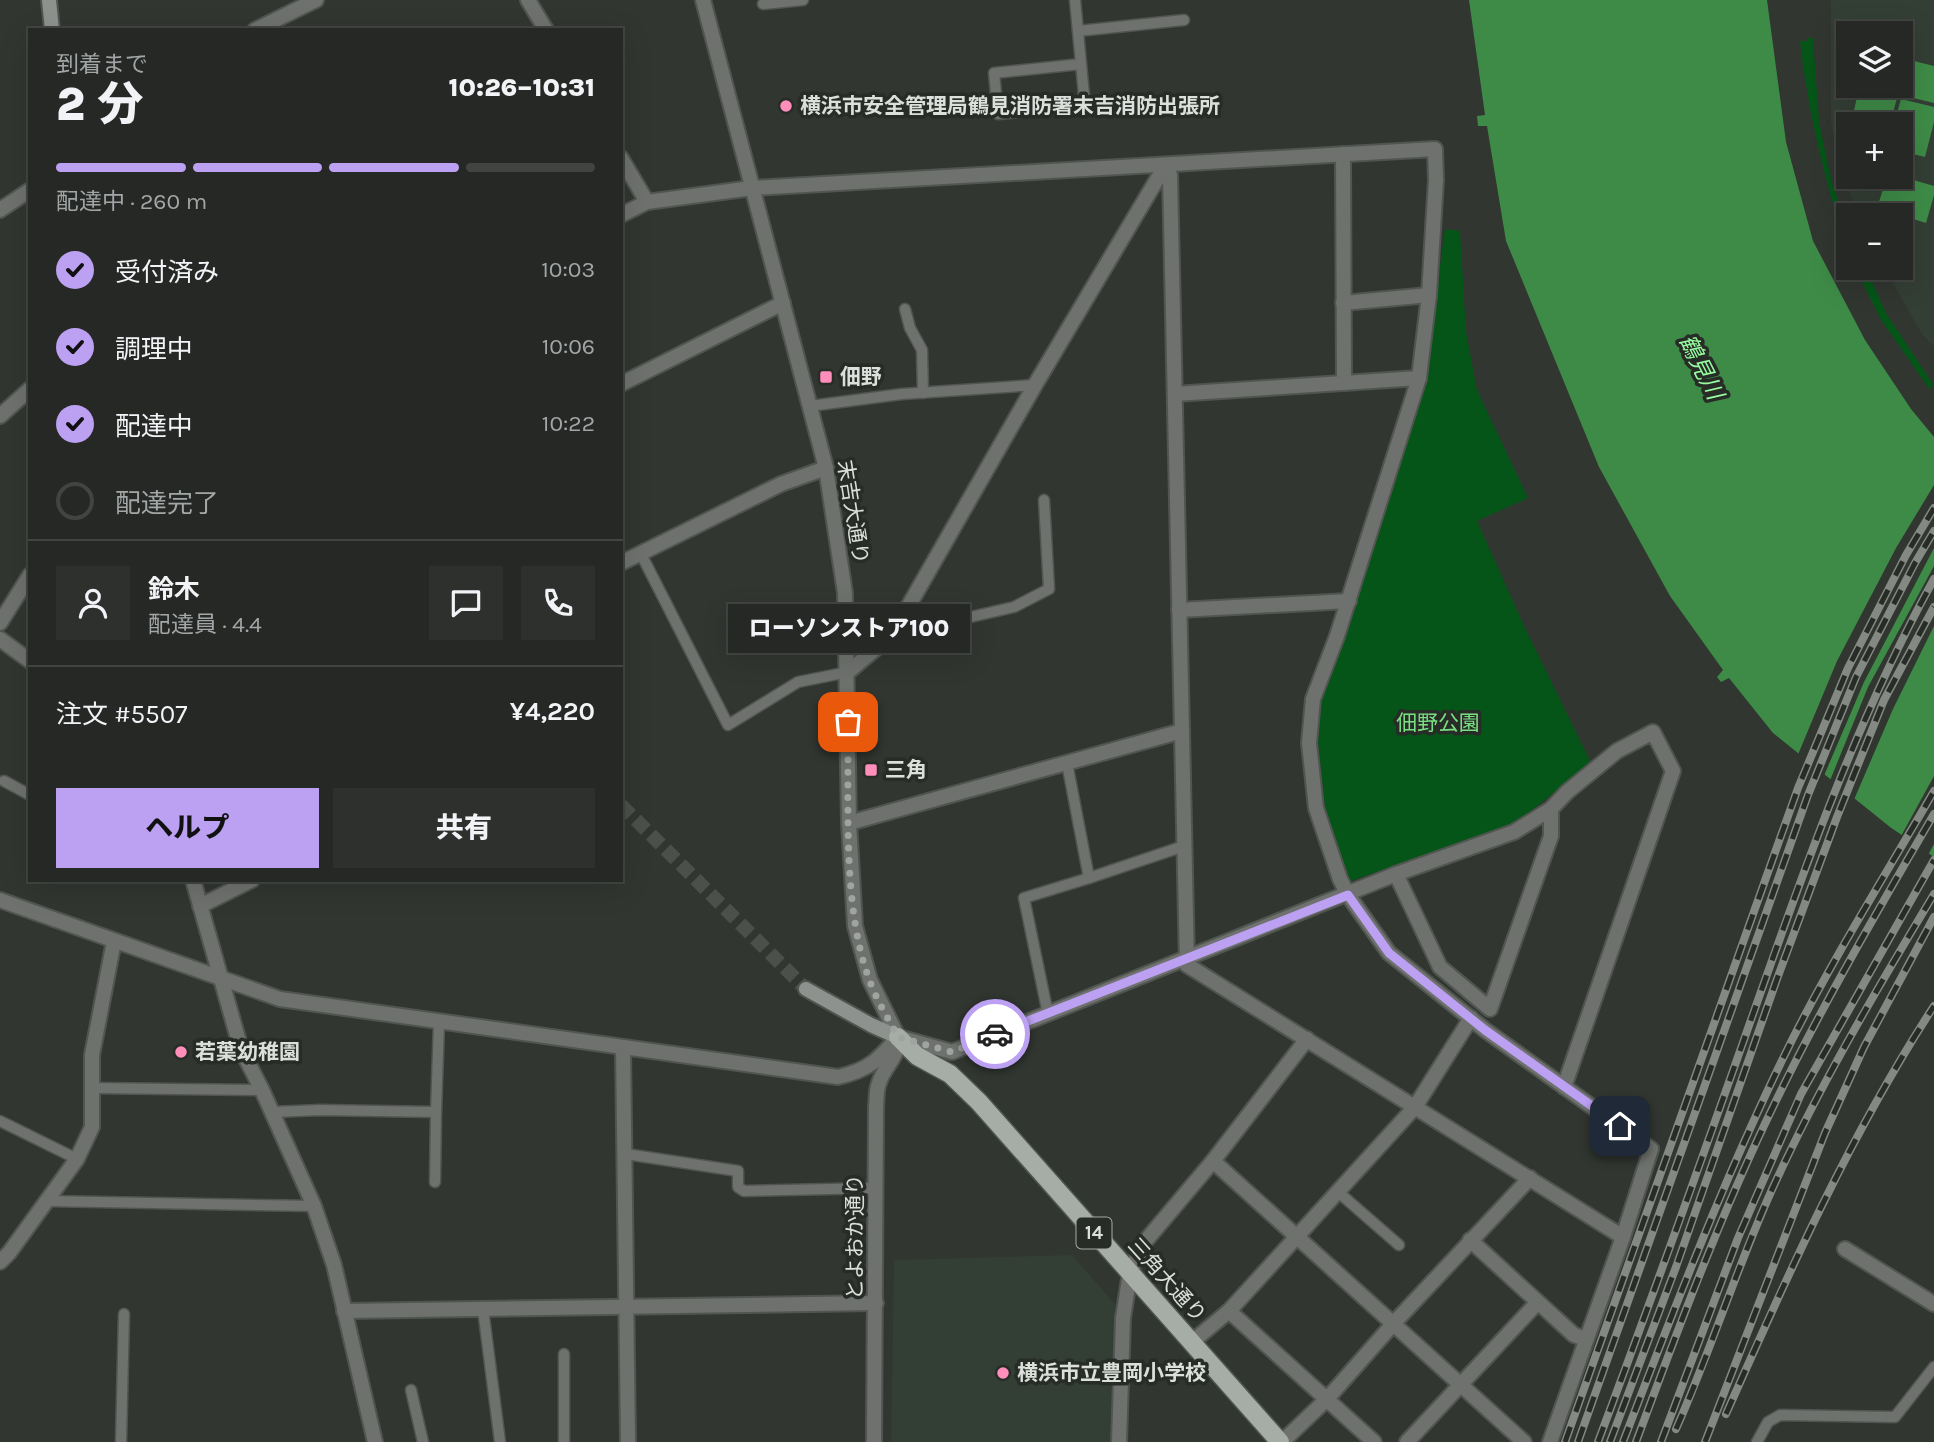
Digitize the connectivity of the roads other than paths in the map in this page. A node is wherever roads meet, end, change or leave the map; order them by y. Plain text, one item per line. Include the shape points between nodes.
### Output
1 (49, 0) edge
2 (316, 0) edge
3 (528, 0) edge
4 (703, 0) edge
5 (803, 0) edge
6 (1074, 0) edge
7 (763, 4) dead end
8 (1184, 20) dead end
9 (52, 28) edge
10 (260, 28) edge
11 (545, 28) edge
12 (1077, 31) junction
13 (1081, 64) junction
14 (1343, 154) junction
15 (623, 161) edge
16 (1165, 166) junction
17 (752, 188) junction
18 (28, 191) edge
19 (648, 202) junction
20 (0, 210) edge
21 (623, 214) edge
22 (1429, 295) junction
23 (783, 303) junction
24 (1343, 303) junction
25 (905, 309) dead end
26 (1419, 378) junction
27 (623, 383) edge
28 (1344, 383) junction
29 (1035, 385) junction
30 (28, 391) edge
31 (923, 393) junction
32 (1175, 394) junction
33 (810, 405) junction
34 (0, 416) edge
35 (826, 468) junction
36 (1044, 500) dead end
37 (640, 552) junction
38 (623, 562) edge
39 (28, 578) edge
40 (1349, 601) junction
41 (1180, 610) junction
42 (0, 623) edge
43 (892, 635) junction
44 (0, 639) edge
45 (28, 660) edge
46 (848, 671) junction
47 (1182, 731) junction
48 (1067, 763) junction
49 (4, 781) dead end
50 (28, 794) edge
51 (1551, 809) junction
52 (849, 823) junction
53 (1184, 846) junction
54 (1396, 874) junction
55 (1089, 878) junction
56 (193, 882) edge
57 (249, 882) edge
58 (1348, 895) junction
59 (0, 900) edge
60 (200, 906) junction
61 (114, 941) junction
62 (1186, 960) junction
63 (222, 980) junction
64 (806, 989) tunnel mouth
65 (1048, 1014) junction
66 (1471, 1018) junction
67 (439, 1023) junction
68 (898, 1037) junction
69 (1307, 1039) junction
70 (623, 1047) junction
71 (1564, 1087) junction
72 (92, 1088) junction
73 (262, 1090) junction
74 (1415, 1107) junction
75 (273, 1112) junction
76 (436, 1112) junction
77 (0, 1121) edge
78 (626, 1154) junction
79 (77, 1159) junction
80 (1213, 1161) junction
81 (1530, 1178) junction
82 (435, 1182) dead end
83 (876, 1188) junction
84 (1337, 1191) junction
85 (47, 1201) junction
86 (314, 1206) junction
87 (1297, 1236) junction
88 (1623, 1237) junction
89 (1470, 1240) junction
90 (1398, 1245) dead end
91 (1845, 1249) dead end
92 (0, 1262) edge
93 (1130, 1273) junction
94 (876, 1303) junction
95 (1537, 1303) junction
96 (1934, 1304) edge
97 (626, 1307) junction
98 (483, 1309) junction
99 (344, 1311) junction
100 (1229, 1311) junction
101 (124, 1314) dead end
102 (1393, 1324) junction
103 (1586, 1339) junction
104 (1192, 1342) junction
105 (564, 1354) dead end
106 (1934, 1367) edge
107 (1460, 1384) junction
108 (411, 1390) dead end
109 (1327, 1399) junction
110 (121, 1442) edge
111 (375, 1442) edge
112 (423, 1442) edge
113 (500, 1442) edge
114 (564, 1442) edge
115 (628, 1442) edge
116 (874, 1442) edge
117 (1119, 1442) edge
118 (1281, 1442) edge
119 (1374, 1442) edge
120 (1407, 1442) edge
121 (1524, 1442) edge
122 (1549, 1442) edge
123 (1757, 1442) edge

1 - 9 main road
2 - 10 street
3 - 11 street
4 - 17 street, 末吉大通り
5 - 7 lane
6 - 12 lane
8 - 12 lane
12 - 13 lane
13 - 13 lane via 994,73 998,114 1085,106
14 - 16 street
14 - 22 street via 1435,149
14 - 24 street
15 - 19 street
16 - 17 street
16 - 29 street
16 - 32 street via 1170,175
17 - 19 street
17 - 23 street, 末吉大通り
18 - 20 street
19 - 21 street
22 - 24 street
22 - 26 street
23 - 27 street
23 - 33 street, 末吉大通り
24 - 28 street
25 - 31 lane via 909,328 922,350
26 - 28 street
26 - 40 street
28 - 32 street
29 - 31 lane
29 - 43 street
30 - 34 street
31 - 33 lane
32 - 41 street
33 - 35 street, 末吉大通り
35 - 37 street via 781,484
35 - 46 street, 末吉大通り via 845,593
36 - 43 lane via 1049,589 1014,607
37 - 38 street
37 - 46 lane via 729,725 798,682
39 - 42 street
40 - 41 street
40 - 58 street via 1313,699 1309,743 1316,808
41 - 47 street
43 - 46 street
44 - 45 street
46 - 52 street, 末吉大通り
47 - 48 street
47 - 53 street
48 - 52 street
48 - 55 lane
49 - 50 lane
51 - 54 street via 1514,832
51 - 54 street via 1552,836 1490,1009 1440,967
51 - 71 street via 1617,751 1653,732 1673,771
52 - 68 street, 末吉大通り via 860,946 870,980
53 - 55 lane
53 - 62 street
54 - 58 street
55 - 65 lane via 1024,898
56 - 60 street
57 - 60 street
58 - 62 street
58 - 66 street via 1389,953
59 - 61 street
60 - 63 street
61 - 63 street
61 - 72 street via 92,1055
62 - 65 street
62 - 69 street via 1187,965
63 - 67 street via 280,999
63 - 73 street via 241,1049
64 - 68 main road, 14
65 - 68 street via 952,1052
66 - 71 street
66 - 74 street
67 - 70 street
67 - 76 lane
68 - 70 street via 860,1072 838,1077
68 - 83 street, とよおか通り via 899,1046 878,1085
68 - 93 main road, 三角大通り / 14 via 917,1056 950,1074 979,1102
69 - 74 street
69 - 80 street
70 - 78 street
71 - 88 street via 1651,1149
72 - 73 lane
72 - 79 street via 92,1127
73 - 75 street
74 - 81 street
74 - 84 street
75 - 76 lane
75 - 86 street
76 - 82 lane
77 - 79 lane
78 - 83 lane via 738,1171 738,1187 744,1191
78 - 97 street
79 - 85 street
80 - 87 street
80 - 93 street via 1143,1244
81 - 88 street
81 - 89 street
83 - 94 street, とよおか通り
84 - 87 street
84 - 90 lane
85 - 86 lane
85 - 92 street
86 - 99 street
87 - 100 street
87 - 102 street
88 - 103 street
89 - 95 street
89 - 102 street
91 - 96 street
93 - 104 main road, 三角大通り / 14
93 - 117 street via 1123,1318
94 - 97 street
94 - 116 street, とよおか通り
95 - 103 street via 1574,1335
95 - 107 street
97 - 98 street
97 - 115 street
98 - 99 street
98 - 113 lane
99 - 111 street
100 - 104 street
100 - 109 street
101 - 110 lane
102 - 107 street
102 - 109 street
103 - 122 street
104 - 118 main road, 三角大通り / 14
105 - 114 lane
106 - 123 lane via 1895,1417 1780,1415 1768,1422
107 - 120 street
107 - 121 street
108 - 112 lane
109 - 118 street
109 - 119 street

